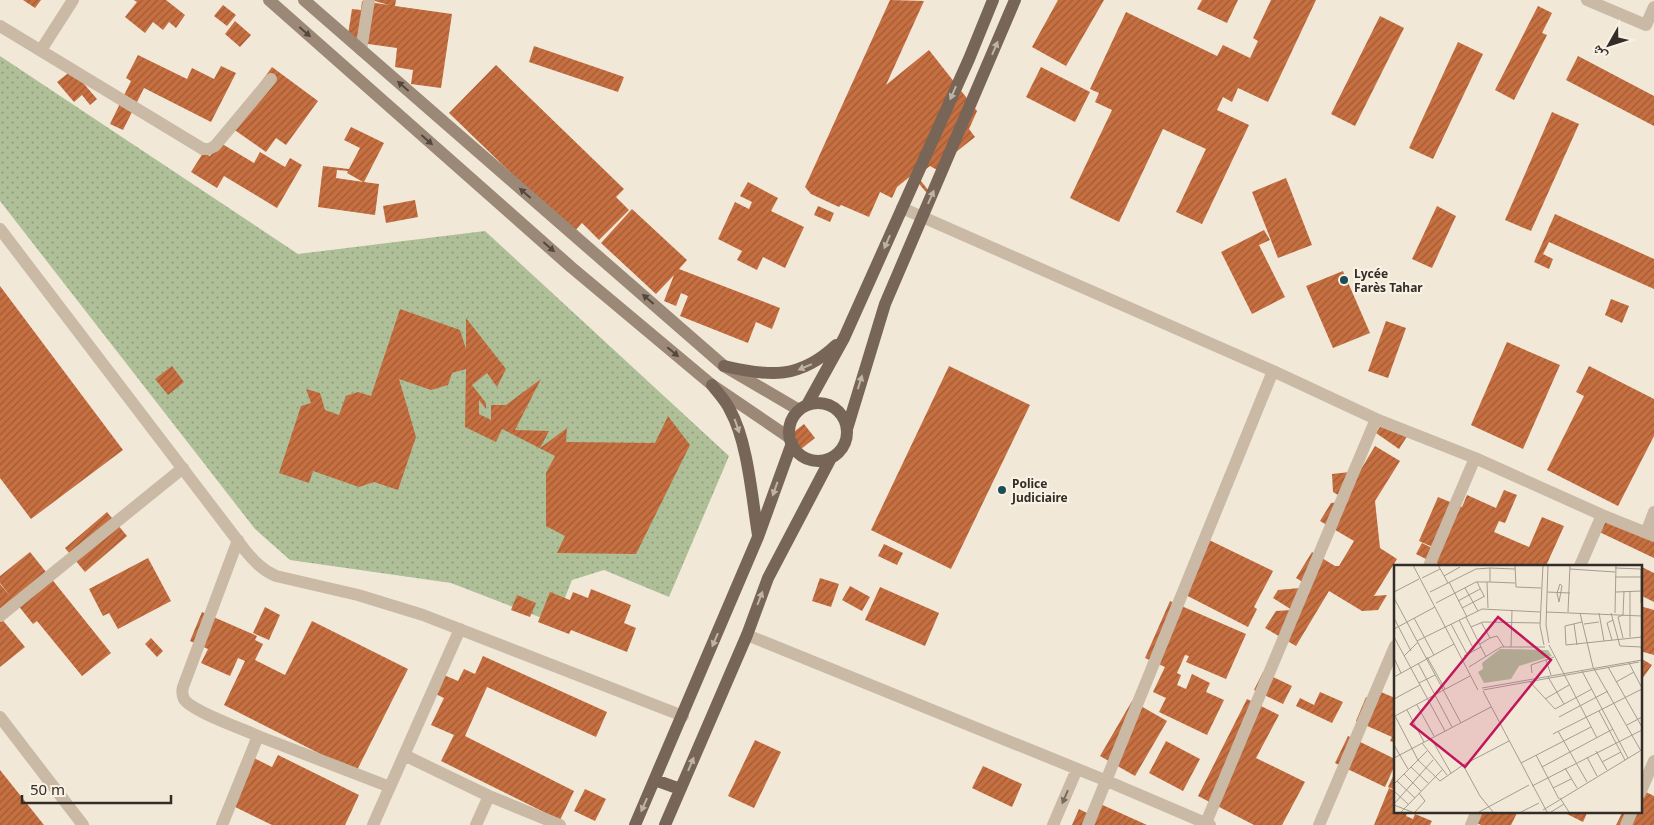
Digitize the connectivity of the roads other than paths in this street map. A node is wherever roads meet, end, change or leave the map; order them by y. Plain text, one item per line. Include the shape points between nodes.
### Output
1 (73, 0) edge
2 (269, 0) edge
3 (304, 0) edge
4 (369, 0) edge
5 (993, 0) edge
6 (1015, 0) edge
7 (1587, 0) edge
8 (1654, 7) edge
9 (0, 26) edge
10 (1650, 26) edge
11 (41, 50) junction
12 (361, 50) junction
13 (270, 79) dead end
14 (902, 208) junction
15 (922, 217) junction
16 (0, 229) edge
17 (844, 338) junction
18 (724, 366) junction
19 (1273, 371) junction
20 (712, 385) junction
21 (803, 408) junction
22 (1376, 419) junction
23 (847, 428) junction
24 (791, 441) junction
25 (831, 458) junction
26 (1475, 458) junction
27 (183, 468) junction
28 (1654, 512) edge
29 (1602, 515) junction
30 (1650, 534) edge
31 (758, 537) junction
32 (238, 540) junction
33 (1429, 565) edge
34 (1580, 565) edge
35 (0, 616) edge
36 (460, 629) junction
37 (747, 635) junction
38 (1394, 648) edge
39 (683, 716) junction
40 (0, 717) edge
41 (258, 736) junction
42 (404, 755) junction
43 (1654, 761) edge
44 (1077, 769) junction
45 (655, 780) junction
46 (1107, 781) junction
47 (390, 787) junction
48 (1642, 788) edge
49 (680, 789) junction
50 (489, 796) junction
51 (1477, 812) edge
52 (1632, 812) edge
53 (1207, 824) edge
54 (83, 825) edge
55 (222, 825) edge
56 (373, 825) edge
57 (476, 825) edge
58 (560, 825) edge
59 (635, 825) edge
60 (665, 825) edge
61 (1053, 825) edge
62 (1088, 825) edge
63 (1320, 825) edge
64 (1471, 825) edge
65 (1626, 825) edge

1 - 11 street
2 -> 20 street via 571,267
3 - 12 street
4 - 12 street
5 -> 14 main road
15 -> 6 main road
7 - 10 street
8 - 10 street
9 - 11 street
11 - 13 street via 203,149 214,146
18 -> 12 street
14 - 15 street
14 -> 17 main road
15 - 19 street
23 -> 15 main road via 883,311
16 - 27 street
17 -> 18 main road via 812,364 789,372 750,372
17 - 21 main road
18 - 21 street
19 - 22 street
19 - 46 street
20 - 24 street
20 -> 31 main road via 738,428
21 - 23 main road via 816,403 833,407 840,412
21 - 24 main road via 793,418
22 - 26 street
22 - 53 street
23 - 25 main road via 844,446
24 - 25 main road via 797,451 813,461
24 -> 31 main road
37 -> 25 main road via 768,578
26 - 29 street
26 - 33 street
27 - 32 street
27 - 35 street
28 - 30 street
29 - 30 street
29 - 34 street
31 -> 39 main road
32 - 36 street via 259,566 276,576 358,595
32 - 41 street via 182,692 186,701 195,708
36 - 39 street
36 - 42 street
37 - 44 street
49 -> 37 main road
38 - 63 street
39 - 45 main road
40 - 54 street
41 - 47 street
41 - 55 street
42 - 47 street
42 - 50 street
43 - 48 street
44 - 46 street
44 -> 61 street
45 - 49 main road
45 -> 59 main road
46 - 53 street
46 - 62 street
47 - 56 street
49 - 60 main road
50 - 57 street
50 - 58 street
51 - 64 street
52 - 65 street

